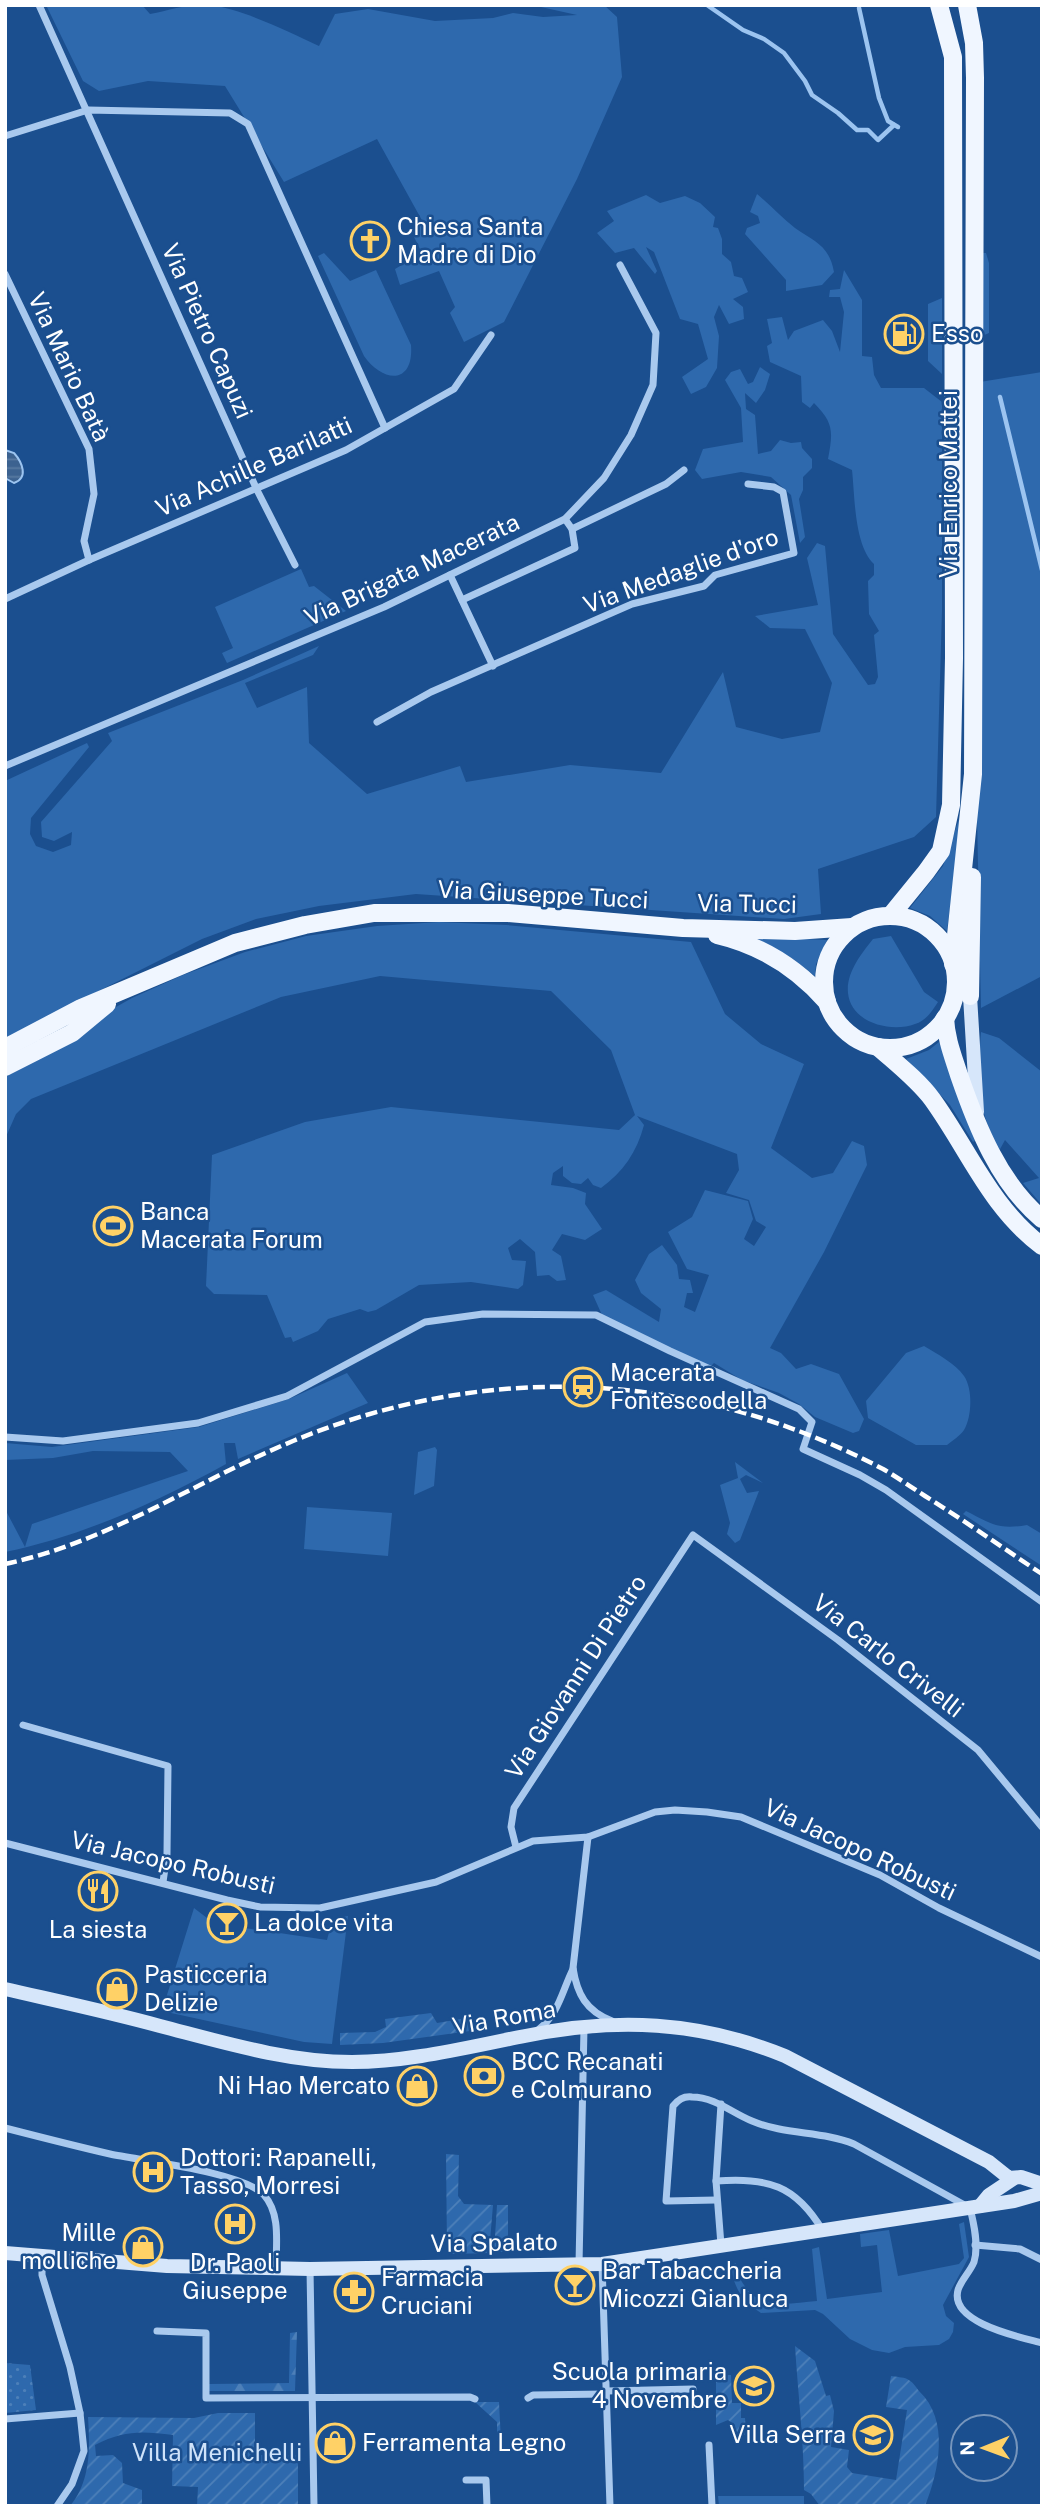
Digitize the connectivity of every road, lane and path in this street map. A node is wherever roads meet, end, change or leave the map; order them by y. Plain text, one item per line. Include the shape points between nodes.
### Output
1 (39, 5) edge
2 (939, 5) edge
3 (967, 5) edge
4 (88, 110) junction
5 (5, 136) edge
6 (620, 265) dead end
7 (5, 274) edge
8 (491, 335) dead end
9 (385, 428) junction
10 (684, 470) dead end
11 (748, 484) dead end
12 (257, 490) junction
13 (565, 519) junction
14 (572, 528) junction
15 (89, 561) junction
16 (295, 565) dead end
17 (450, 575) junction
18 (5, 599) edge
19 (462, 600) junction
20 (493, 666) junction
21 (377, 722) dead end
22 (5, 766) edge
23 (973, 774) junction
24 (891, 915) junction
25 (852, 927) junction
26 (682, 928) junction
27 (953, 964) junction
28 (121, 992) junction
29 (963, 992) junction
30 (827, 1002) junction
31 (947, 1014) junction
32 (878, 1046) junction
33 (5, 1048) edge
34 (5, 1067) edge
35 (978, 1124) junction
36 (1042, 1219) edge
37 (1042, 1246) edge
38 (5, 1437) edge
39 (693, 1535) joint
40 (1042, 1602) edge
41 (23, 1725) dead end
42 (1042, 1827) edge
43 (588, 1838) junction
44 (5, 1843) edge
45 (516, 1847) junction
46 (163, 1882) junction
47 (1042, 1957) edge
48 (573, 1968) junction
49 (5, 1989) edge
50 (621, 2025) junction
51 (584, 2027) junction
52 (532, 2034) junction
53 (721, 2104) junction
54 (5, 2128) edge
55 (989, 2162) junction
56 (1017, 2178) junction
57 (716, 2181) junction
58 (1042, 2184) edge
59 (1042, 2193) edge
60 (716, 2200) junction
61 (980, 2203) junction
62 (823, 2231) junction
63 (975, 2245) junction
64 (721, 2246) junction
65 (5, 2253) edge
66 (42, 2257) junction
67 (1042, 2260) edge
68 (602, 2264) junction
69 (579, 2265) junction
70 (276, 2269) junction
71 (310, 2269) junction
72 (157, 2331) dead end
73 (1042, 2343) edge
74 (692, 2389) dead end
75 (606, 2392) junction
76 (530, 2395) dead end
77 (473, 2396) dead end
78 (312, 2397) junction
79 (80, 2413) junction
80 (5, 2418) edge
81 (709, 2445) dead end
82 (466, 2480) dead end
83 (57, 2506) edge
84 (314, 2506) edge
85 (487, 2506) edge
86 (610, 2506) edge
87 (712, 2506) edge

1 - 4 street, Via Pietro Capuzi
2 - 24 main road, Via Enrico Mattei via 953,57 951,805 940,851
3 - 23 main road, Via Enrico Mattei via 975,78
4 - 5 street
4 - 9 street via 230,113 248,124
4 - 12 street, Via Pietro Capuzi
6 - 13 street, Via Brigata Macerata via 656,333 653,385 631,435 604,478
7 - 15 street, Via Mario Batà via 89,449 94,494 84,541
8 - 9 street, Via Achille Barilatti via 454,389
9 - 12 street, Via Achille Barilatti
10 - 14 street via 666,484
11 - 20 street, Via Medaglie d'oro via 783,492 794,553 715,575 704,586 632,604
12 - 15 street, Via Achille Barilatti
12 - 16 street, Via Pietro Capuzi
13 - 14 street
13 - 17 street, Via Brigata Macerata
14 - 19 street via 575,548
15 - 18 street, Via Achille Barilatti
17 - 19 street
17 - 22 street, Via Brigata Macerata
19 - 20 street
20 - 21 street, Via Medaglie d'oro via 431,692
23 - 27 main road, Via Enrico Mattei
23 - 29 main road
24 - 25 main road
24 - 27 main road via 932,930
25 - 26 main road, Via Tucci via 795,931
25 - 30 main road via 828,958
26 - 28 main road, Via Giuseppe Tucci via 508,913 374,913 235,943
26 - 30 main road, Via Tucci via 731,939 767,954 800,975
27 - 29 main road
28 - 33 main road, Via Giuseppe Tucci
28 - 34 main road, Via Giuseppe Tucci via 72,1033
29 - 31 main road
29 - 35 main road via 971,1025
30 - 32 main road via 842,1027
31 - 32 main road via 917,1042
31 - 35 main road via 946,1037
32 - 37 main road via 930,1096 997,1202
35 - 36 main road via 1015,1190
38 - 40 street via 63,1441 198,1423 287,1396 425,1322 482,1314 596,1315 799,1409 812,1422 803,1449 886,1490
39 - 42 street, Via Carlo Crivelli via 838,1640 978,1751
39 - 45 street, Via Giovanni Di Pietro via 514,1808
41 - 46 street via 168,1766
43 - 45 street, Via Jacopo Robusti via 533,1841
43 - 47 street, Via Jacopo Robusti via 655,1812 741,1817 880,1875
43 - 48 street
44 - 46 street, Via Jacopo Robusti
45 - 46 street, Via Jacopo Robusti via 436,1882 320,1908 260,1907
48 - 50 street via 584,2003
48 - 52 street via 554,2014
49 - 52 main road, Via Roma via 302,2059 378,2061
50 - 51 main road, Via Roma
50 - 55 main road, Via Roma via 698,2030 762,2047
51 - 52 main road, Via Roma
51 - 69 street
53 - 57 street
53 - 60 street via 692,2096 673,2106 666,2201
53 - 61 street via 754,2122 835,2136
54 - 70 street via 255,2187 271,2204 275,2217
55 - 56 main road, Via Roma
55 - 61 main road via 993,2182
56 - 58 main road, Via Roma
56 - 61 main road, Via Spalato
57 - 60 street
57 - 62 street via 785,2188
59 - 61 main road, Via Spalato
60 - 64 street
61 - 62 main road, Via Spalato
61 - 63 street
62 - 64 main road, Via Spalato
63 - 67 street via 1020,2249
63 - 73 street via 974,2261 957,2292 960,2306 967,2316 1004,2333
64 - 68 main road, Via Spalato
65 - 66 main road, Via Spalato
66 - 70 main road, Via Spalato
66 - 79 street via 42,2276
68 - 69 main road, Via Spalato
68 - 75 street
69 - 71 main road, Via Spalato
70 - 71 main road, Via Spalato
71 - 78 street
72 - 78 street via 206,2333 206,2398
74 - 75 street
75 - 76 street
75 - 86 street
77 - 78 street
78 - 84 street
79 - 80 street
79 - 83 street via 84,2451 72,2484
81 - 87 street
82 - 85 street via 486,2480

